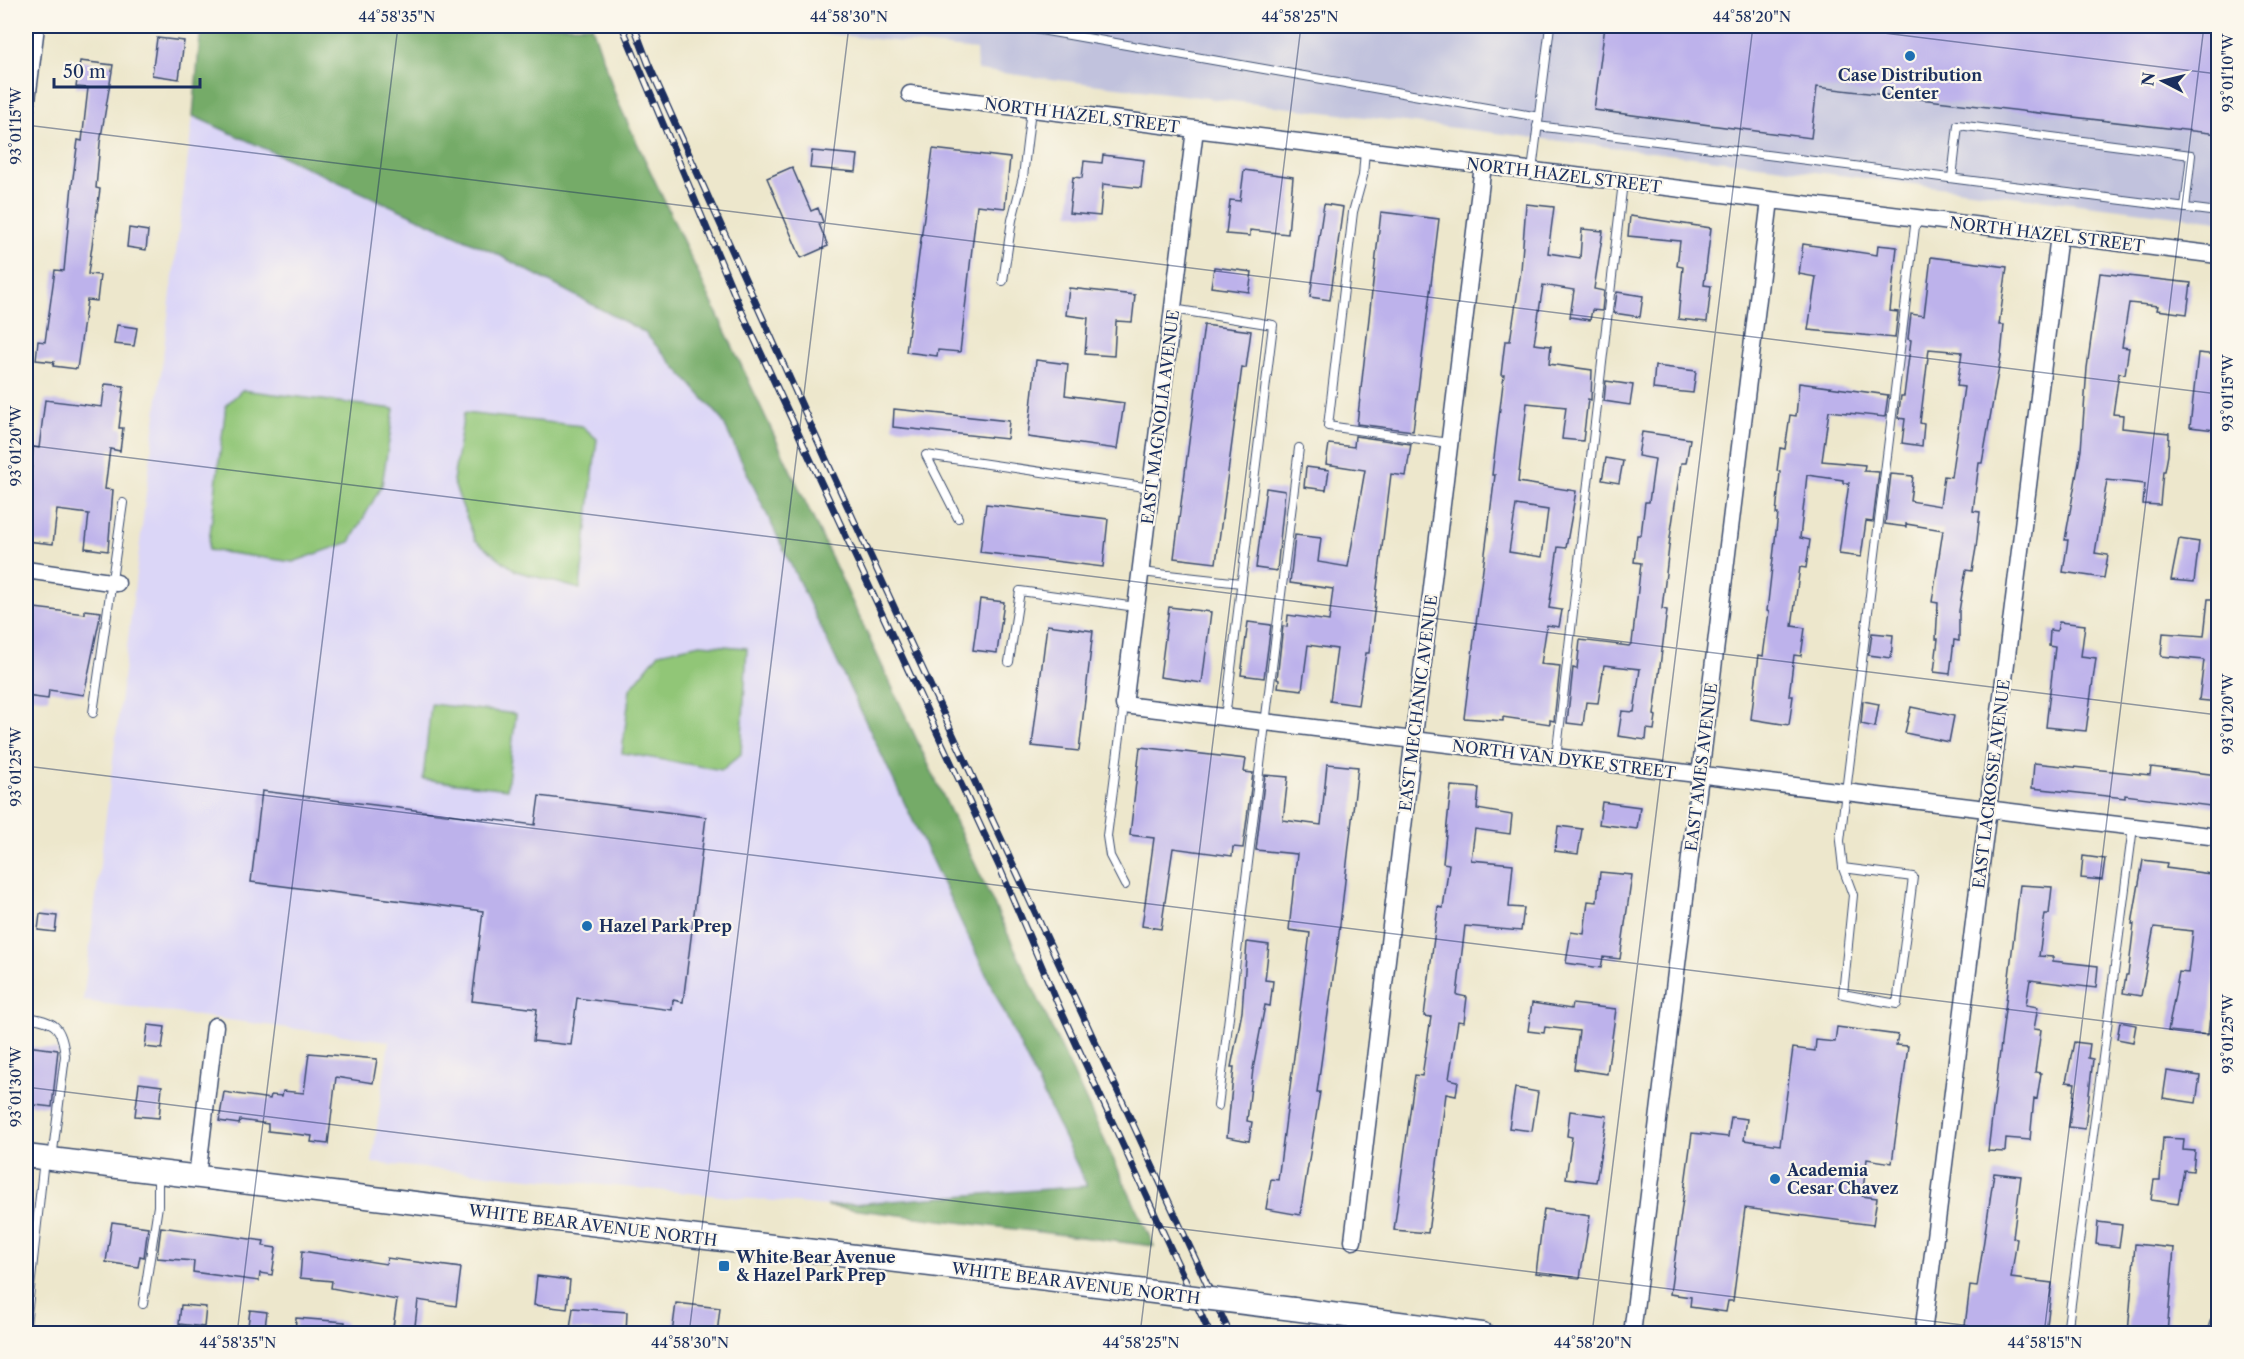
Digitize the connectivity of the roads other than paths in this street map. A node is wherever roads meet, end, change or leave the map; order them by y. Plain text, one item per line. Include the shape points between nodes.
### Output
1 (36, 26) edge
2 (1018, 26) edge
3 (1550, 26) edge
4 (910, 94) dead end
5 (26, 108) edge
6 (1031, 109) junction
7 (1538, 121) junction
8 (1195, 129) junction
9 (1365, 150) junction
10 (1483, 165) junction
11 (1532, 171) junction
12 (1952, 178) junction
13 (1623, 182) junction
14 (1770, 200) junction
15 (2185, 208) junction
16 (2218, 212) edge
17 (1916, 218) junction
18 (2059, 235) junction
19 (2218, 255) edge
20 (1003, 281) dead end
21 (1173, 309) junction
22 (1449, 443) junction
23 (1299, 448) dead end
24 (1151, 489) junction
25 (123, 503) dead end
26 (958, 518) dead end
27 (26, 570) edge
28 (1141, 572) junction
29 (114, 583) junction
30 (1241, 583) junction
31 (1136, 607) junction
32 (1009, 662) dead end
33 (1124, 705) junction
34 (93, 713) dead end
35 (1225, 717) junction
36 (1265, 722) junction
37 (1413, 740) junction
38 (1556, 758) junction
39 (1700, 775) junction
40 (1847, 793) junction
41 (1988, 810) junction
42 (2133, 827) junction
43 (2218, 837) edge
44 (1844, 868) junction
45 (1125, 885) dead end
46 (26, 1017) edge
47 (215, 1026) dead end
48 (1218, 1106) dead end
49 (41, 1158) edge
50 (158, 1172) junction
51 (197, 1177) junction
52 (1353, 1241) dead end
53 (143, 1304) dead end
54 (26, 1324) edge
55 (2218, 1324) edge
56 (1482, 1334) edge
57 (1632, 1334) edge
58 (1923, 1334) edge
59 (2067, 1334) edge
60 (2217, 1334) edge

1 - 5 street
2 - 7 lane
3 - 7 lane
4 - 6 street, NORTH HAZEL STREET
6 - 8 street, NORTH HAZEL STREET
6 - 20 lane via 1023,177
7 - 11 lane
7 - 12 lane
8 - 9 street, NORTH HAZEL STREET
8 - 21 street, EAST MAGNOLIA AVENUE
9 - 10 street, NORTH HAZEL STREET
9 - 22 lane via 1353,212 1328,426
10 - 11 street, NORTH HAZEL STREET
10 - 22 street, EAST MECHANIC AVENUE
11 - 13 street, NORTH HAZEL STREET
12 - 15 lane
12 - 15 lane via 1958,125 2191,154
13 - 14 street, NORTH HAZEL STREET
13 - 38 lane
14 - 17 street, NORTH HAZEL STREET
14 - 39 street, EAST AMES AVENUE
15 - 16 lane
17 - 18 street, NORTH HAZEL STREET
17 - 40 lane
18 - 19 street, NORTH HAZEL STREET
18 - 41 street, EAST LACROSSE AVENUE
21 - 24 street, EAST MAGNOLIA AVENUE
21 - 30 lane via 1273,325
22 - 37 street, EAST MECHANIC AVENUE
23 - 36 lane
24 - 26 lane via 926,455
24 - 28 street, EAST MAGNOLIA AVENUE
25 - 29 lane
27 - 29 street
28 - 30 lane
28 - 31 street, EAST MAGNOLIA AVENUE
29 - 34 lane
30 - 35 lane
31 - 32 lane via 1020,591
31 - 33 street, EAST MAGNOLIA AVENUE
33 - 35 street, NORTH VAN DYKE STREET
33 - 45 lane via 1107,836 1110,856
35 - 36 street, NORTH VAN DYKE STREET
36 - 37 street, NORTH VAN DYKE STREET
36 - 48 lane
37 - 38 street, NORTH VAN DYKE STREET
37 - 52 street, EAST MECHANIC AVENUE
38 - 39 street, NORTH VAN DYKE STREET
39 - 40 street, NORTH VAN DYKE STREET
39 - 57 street, EAST AMES AVENUE
40 - 41 street, NORTH VAN DYKE STREET
40 - 44 lane via 1840,841
41 - 42 street, NORTH VAN DYKE STREET
41 - 58 street, EAST LACROSSE AVENUE
42 - 43 street, NORTH VAN DYKE STREET
42 - 59 lane
44 - 44 lane via 1853,895 1844,994 1897,1004 1913,877
46 - 49 lane via 50,1022 59,1029 65,1056
47 - 51 street
49 - 50 main road, WHITE BEAR AVENUE NORTH
49 - 54 lane
50 - 51 main road, WHITE BEAR AVENUE NORTH
50 - 53 lane via 158,1206
51 - 56 main road, WHITE BEAR AVENUE NORTH, bridge
55 - 60 street

